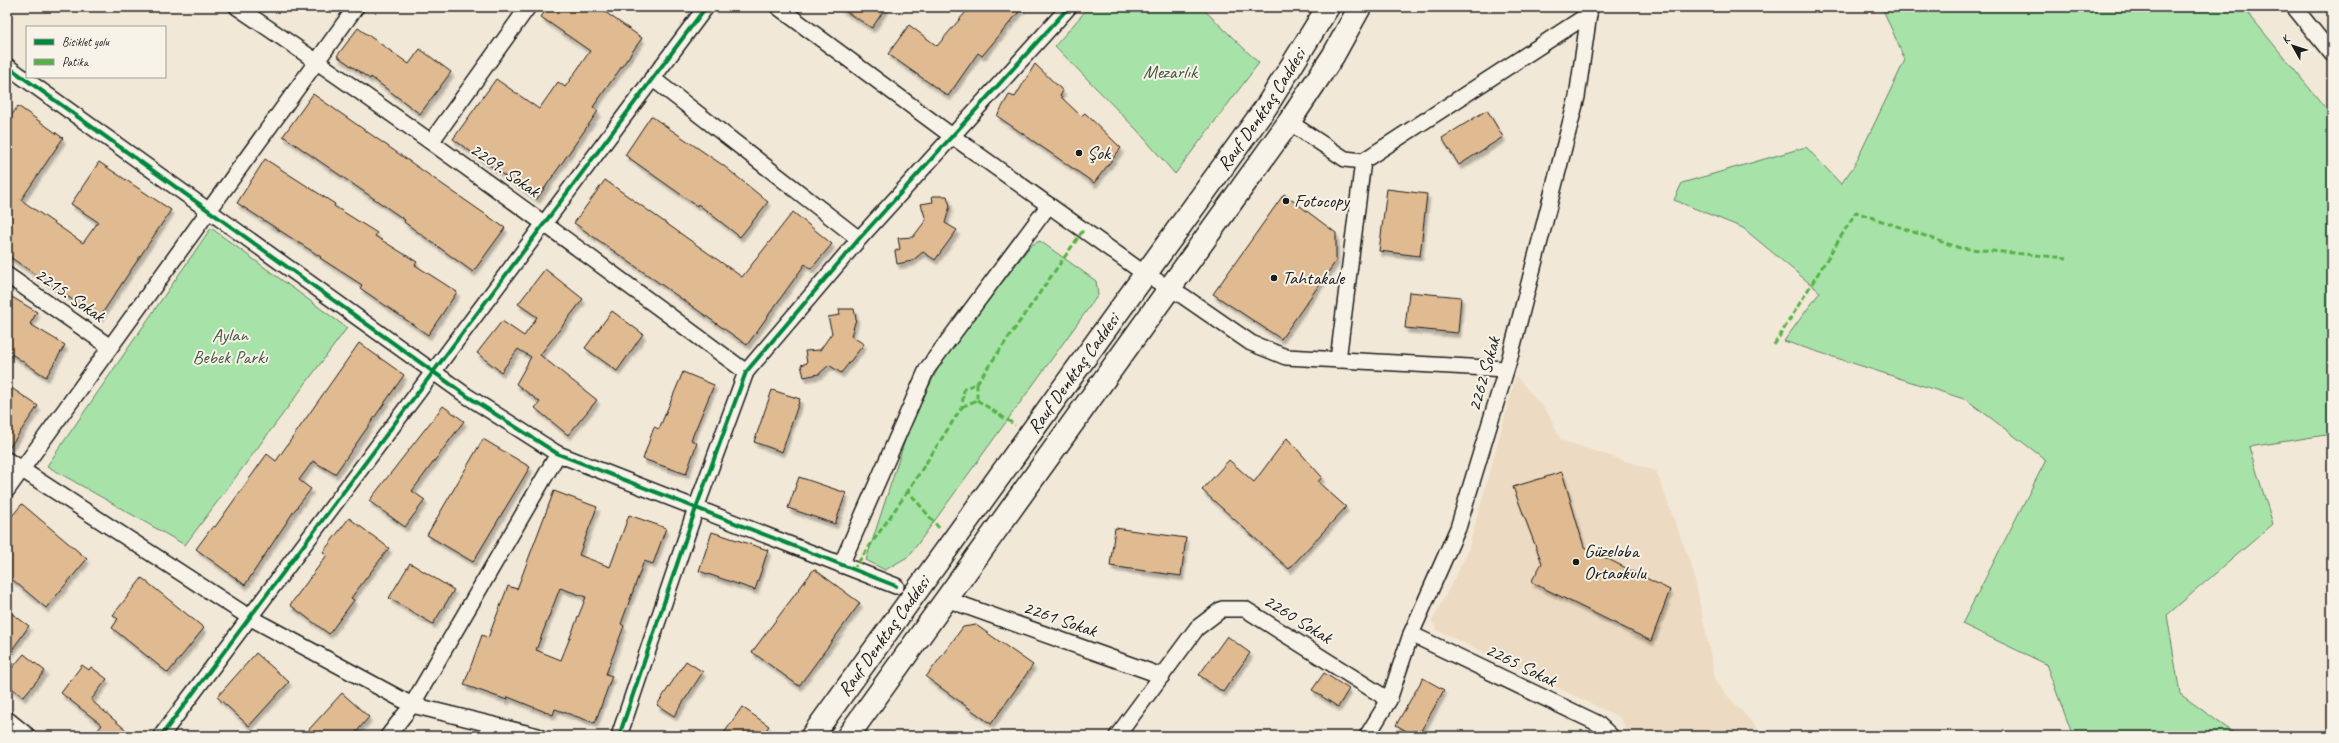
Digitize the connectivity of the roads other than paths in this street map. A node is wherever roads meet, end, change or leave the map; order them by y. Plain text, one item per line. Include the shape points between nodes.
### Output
1 (237, 7) edge
2 (356, 7) edge
3 (528, 7) edge
4 (706, 7) edge
5 (778, 7) edge
6 (1069, 7) edge
7 (1328, 7) edge
8 (1360, 7) edge
9 (2294, 7) edge
10 (1589, 11) edge
11 (2332, 54) edge
12 (316, 61) junction
13 (7, 66) edge
14 (652, 78) junction
15 (1289, 122) junction
16 (952, 136) junction
17 (431, 142) junction
18 (1362, 161) junction
19 (1049, 205) junction
20 (208, 210) junction
21 (544, 223) junction
22 (859, 239) junction
23 (1145, 274) junction
24 (7, 275) edge
25 (1170, 289) junction
26 (110, 347) junction
27 (1338, 360) junction
28 (1506, 369) junction
29 (433, 372) junction
30 (746, 372) junction
31 (558, 454) junction
32 (7, 460) edge
33 (23, 469) junction
34 (7, 490) edge
35 (696, 508) junction
36 (841, 565) junction
37 (896, 586) dead end
38 (946, 599) junction
39 (249, 618) junction
40 (1411, 634) junction
41 (1162, 676) junction
42 (1389, 700) junction
43 (412, 705) junction
44 (7, 719) edge
45 (28, 736) edge
46 (161, 736) edge
47 (388, 736) edge
48 (538, 736) edge
49 (619, 736) edge
50 (812, 736) edge
51 (848, 736) edge
52 (1117, 736) edge
53 (1367, 736) edge
54 (1611, 736) edge

1 - 12 street, 2209. Sokak
2 - 12 street
3 - 17 street
4 - 14 street
5 - 16 street
6 - 16 street
7 - 23 main road, Rauf Denktaş Caddesi via 1266,107
8 - 15 main road, Rauf Denktaş Caddesi via 1333,56
9 - 11 street
10 - 18 street
10 - 28 street, 2262 Sokak via 1577,98
12 - 17 street, 2209. Sokak
12 - 20 street
13 - 20 street
14 - 21 street
14 - 22 street
15 - 18 street via 1345,159
15 - 25 main road, Rauf Denktaş Caddesi
16 - 19 street
16 - 22 street
17 - 21 street, 2209. Sokak
18 - 27 street
19 - 23 street
19 - 36 street via 927,369
20 - 26 street
20 - 29 street
21 - 29 street
21 - 30 street, 2209. Sokak
22 - 30 street
23 - 25 street
23 - 50 main road, Rauf Denktaş Caddesi
24 - 26 street, 2215. Sokak
25 - 27 street via 1251,343 1286,357
25 - 38 main road, Rauf Denktaş Caddesi
26 - 33 street
27 - 28 street
28 - 40 street, 2262 Sokak via 1458,528
29 - 31 street
29 - 39 street
30 - 35 street
31 - 35 street
31 - 43 street
32 - 33 street
33 - 34 street
33 - 39 street
35 - 36 street
35 - 49 street
36 - 37 street
38 - 41 street, 2261 Sokak
38 - 51 main road, Rauf Denktaş Caddesi
39 - 43 street
39 - 46 street
40 - 42 street, 2262 Sokak
40 - 54 street, 2265 Sokak via 1597,723
41 - 42 street, 2260 Sokak via 1197,628 1222,609 1245,609
41 - 52 street, 2260 Sokak
42 - 53 street, 2262 Sokak
43 - 47 street
43 - 48 street
44 - 45 street

